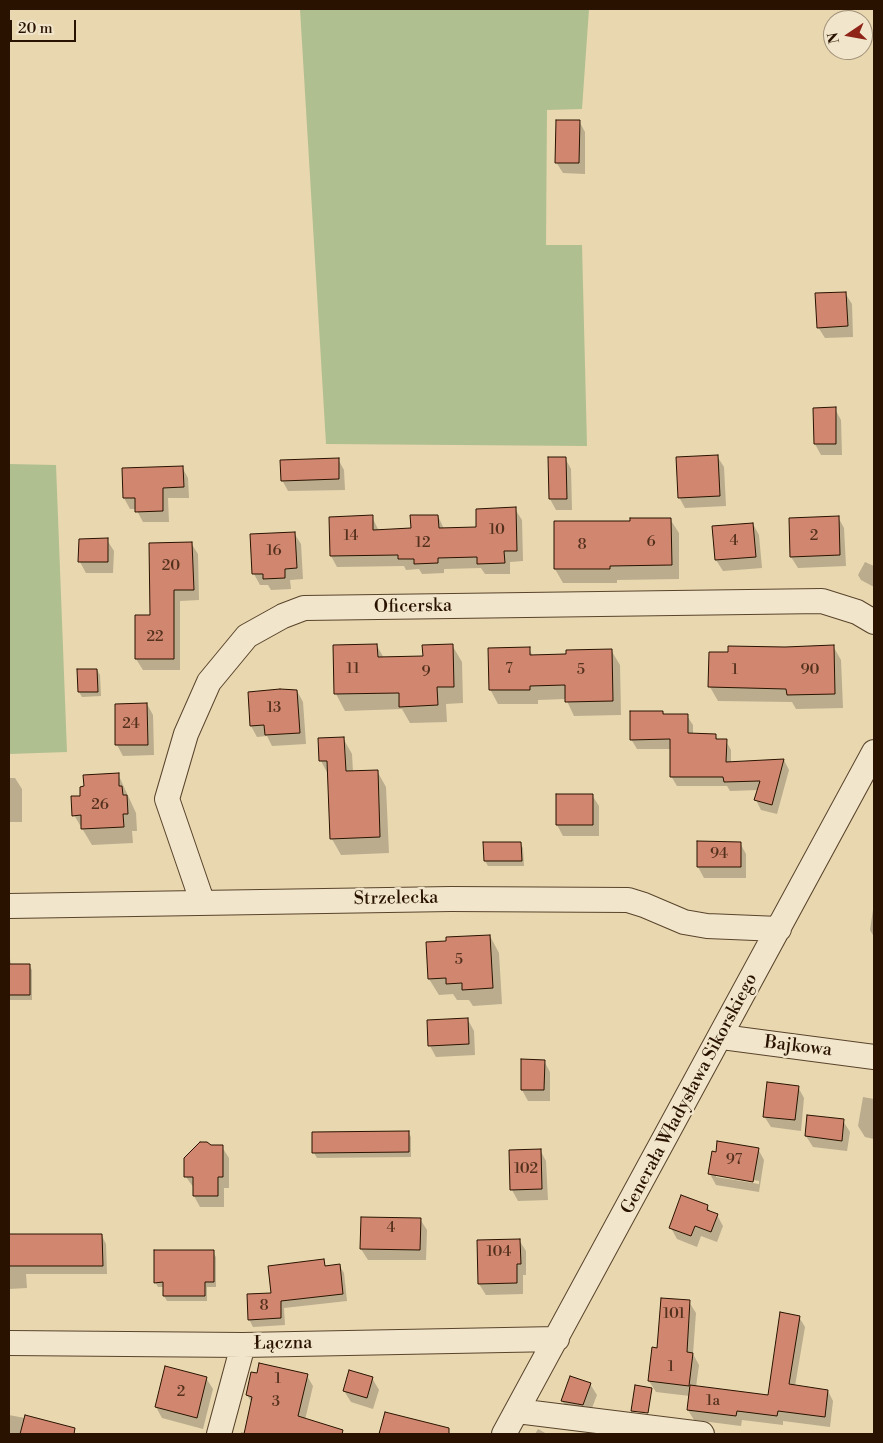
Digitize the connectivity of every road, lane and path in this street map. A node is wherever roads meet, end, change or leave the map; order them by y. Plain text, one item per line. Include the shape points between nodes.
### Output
1 (874, 622) edge
2 (874, 752) edge
3 (202, 902) junction
4 (9, 906) edge
5 (779, 929) junction
6 (722, 1037) junction
7 (874, 1057) edge
8 (557, 1339) junction
9 (9, 1343) edge
10 (243, 1345) junction
11 (517, 1411) junction
12 (219, 1434) edge
13 (504, 1434) edge
14 (702, 1434) edge

1 - 3 street, Oficerska via 857,612 822,601 304,608 283,616 247,636 209,682 186,734 167,799
2 - 5 street, Generała Władysława Sikorskiego
3 - 4 street, Strzelecka
3 - 5 street, Strzelecka via 628,900 684,922
5 - 6 street, Generała Władysława Sikorskiego
6 - 7 street, Bajkowa
6 - 8 street, Generała Władysława Sikorskiego
8 - 10 street, Łączna
8 - 11 street, Generała Władysława Sikorskiego
9 - 10 street, Łączna
10 - 12 street
11 - 13 street, Generała Władysława Sikorskiego
11 - 14 street

